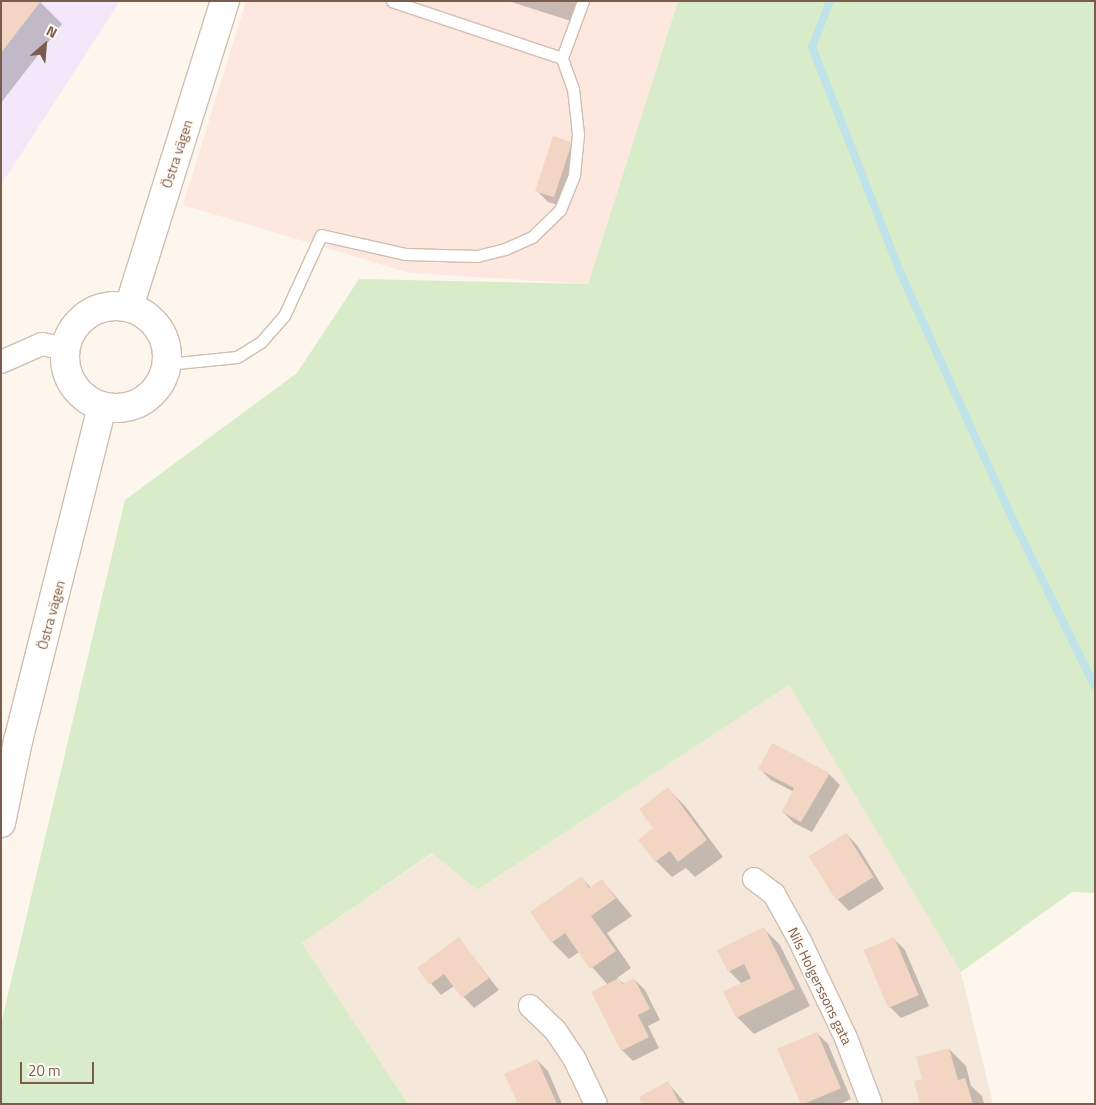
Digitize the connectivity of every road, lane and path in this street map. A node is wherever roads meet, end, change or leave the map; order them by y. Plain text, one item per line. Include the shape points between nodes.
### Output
1 (225, 1) edge
2 (392, 1) edge
3 (583, 1) edge
4 (562, 58) junction
5 (129, 307) junction
6 (66, 349) junction
7 (1, 362) edge
8 (167, 364) junction
9 (102, 406) junction
10 (1, 824) edge
11 (754, 879) dead end
12 (530, 1006) dead end
13 (596, 1104) edge
14 (870, 1104) edge

1 - 5 main road, Östra vägen
2 - 4 lane
3 - 4 lane
4 - 8 lane via 573,88 578,157 569,193 560,210 532,237 496,252 448,257 374,249 321,235 284,316 261,342 237,357
5 - 6 main road via 112,306 88,315 71,333
5 - 8 main road via 146,316 159,329 166,346
6 - 7 street via 42,344
6 - 9 main road via 66,368 73,385 86,398
8 - 9 main road via 162,381 137,404 120,408
9 - 10 main road, Östra vägen via 18,741
11 - 14 street, Nils Holgerssons gata via 774,894 800,942 831,1004
12 - 13 street via 556,1030

